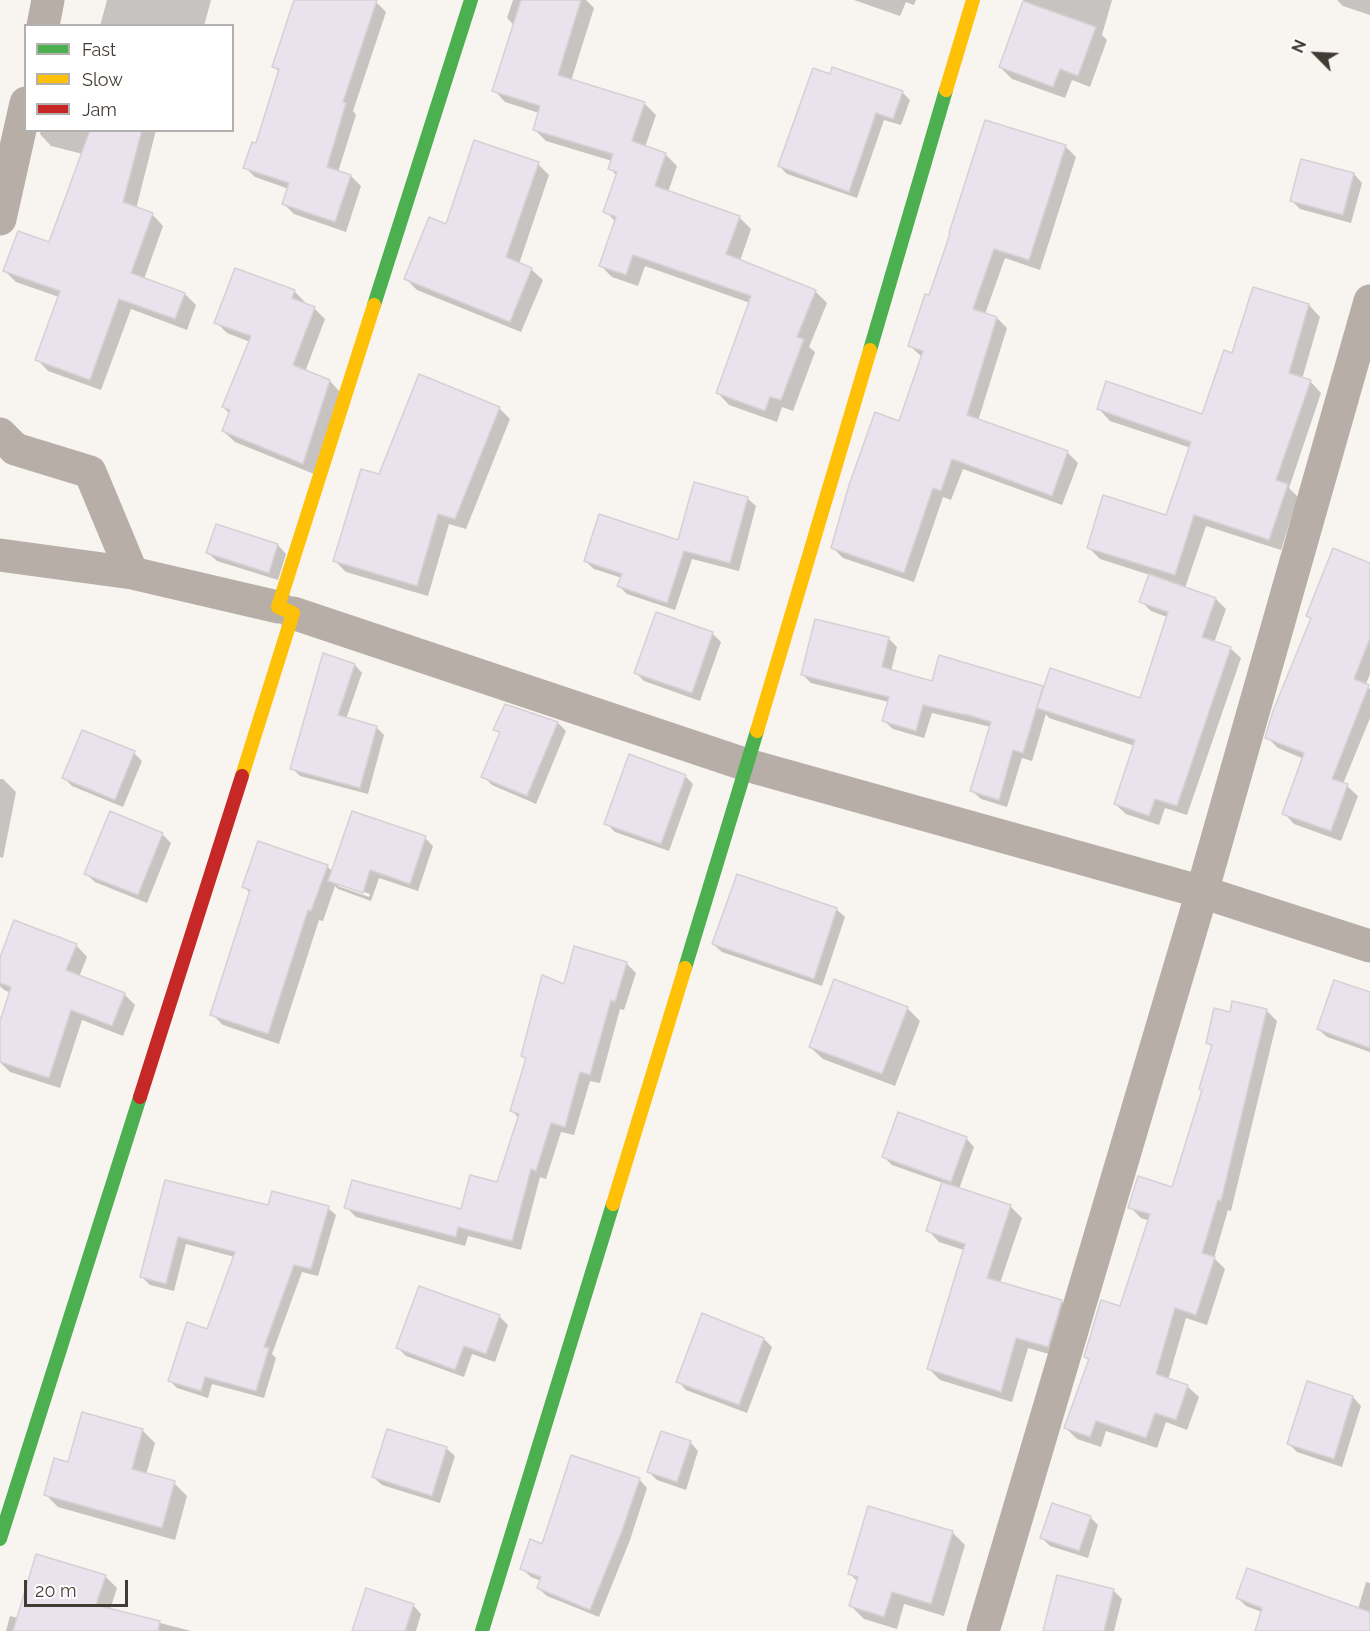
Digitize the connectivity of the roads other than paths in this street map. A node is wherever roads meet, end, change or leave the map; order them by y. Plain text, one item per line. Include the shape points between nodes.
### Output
1 (48, 0) edge
2 (471, 0) edge
3 (973, 0) edge
4 (43, 24) edge
5 (24, 112) edge
6 (0, 219) edge
7 (1370, 301) edge
8 (0, 434) edge
9 (0, 555) edge
10 (132, 573) junction
11 (285, 610) junction
12 (747, 765) junction
13 (1202, 892) junction
14 (1370, 946) edge
15 (0, 1539) edge
16 (482, 1631) edge
17 (983, 1631) edge

1 - 4 street
2 - 11 street
3 - 12 street
5 - 6 street
7 - 13 street
8 - 10 street via 15,449 90,472
9 - 10 street
10 - 11 street
11 - 12 street
11 - 15 street
12 - 13 street
12 - 16 street
13 - 14 street
13 - 17 street

